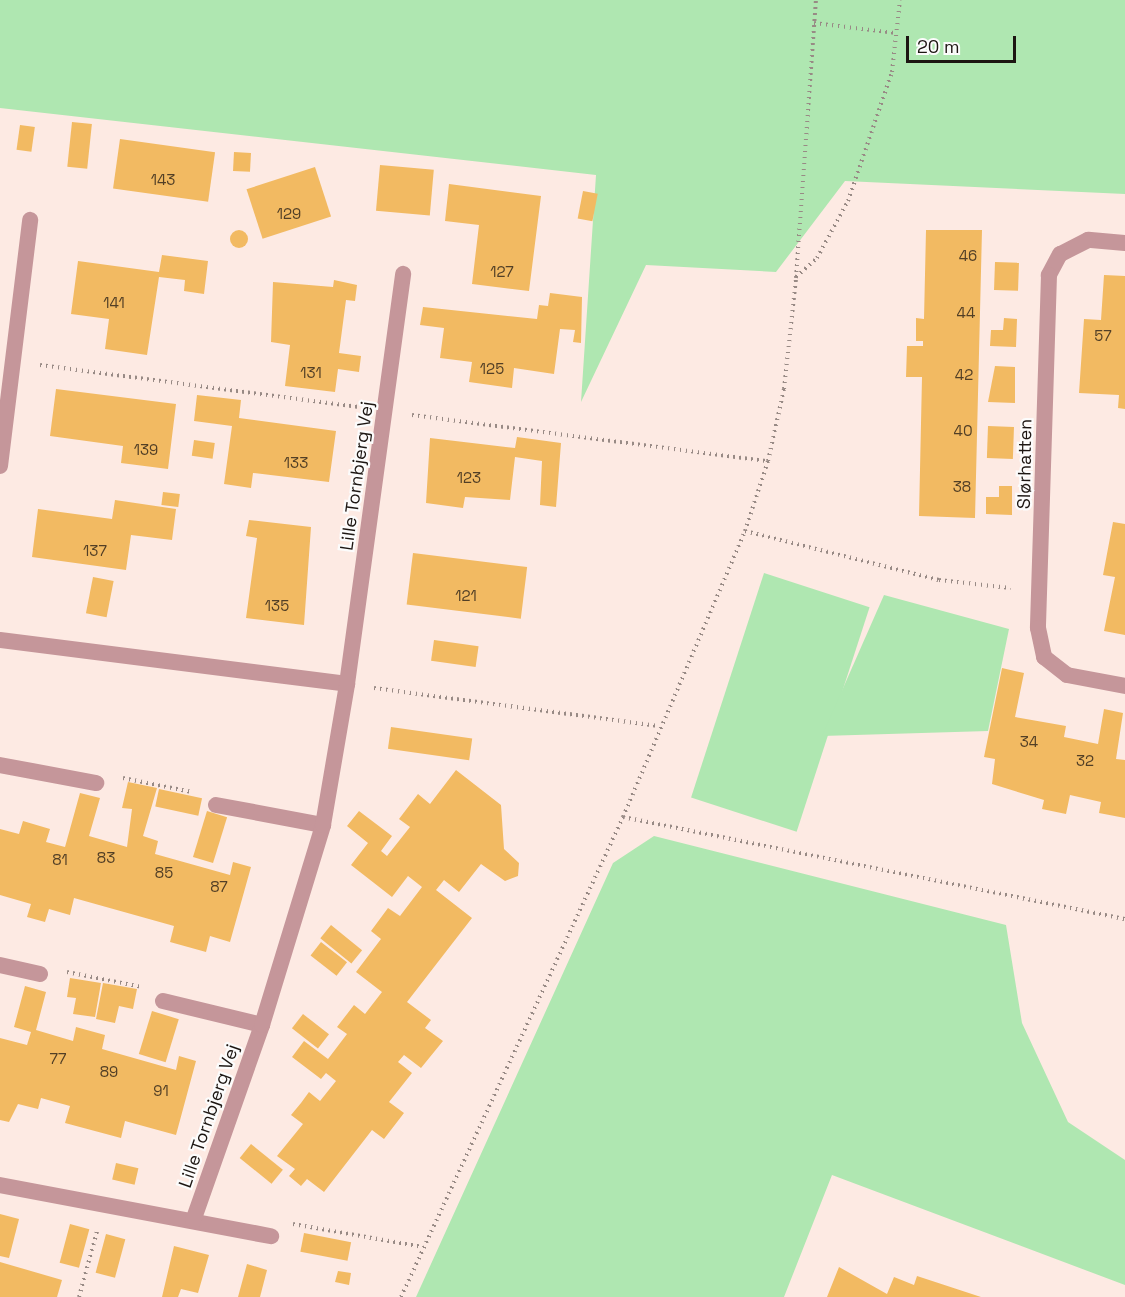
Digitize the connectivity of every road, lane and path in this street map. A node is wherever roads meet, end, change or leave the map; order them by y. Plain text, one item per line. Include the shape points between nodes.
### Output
1 (816, 0) edge
2 (900, 0) edge
3 (814, 23) junction
4 (896, 33) junction
5 (30, 220) dead end
6 (1125, 243) edge
7 (403, 274) dead end
8 (796, 278) junction
9 (0, 466) edge
10 (745, 531) junction
11 (1042, 591) junction
12 (0, 640) edge
13 (347, 684) junction
14 (1125, 686) edge
15 (658, 726) junction
16 (0, 765) edge
17 (96, 783) joint
18 (216, 805) joint
19 (623, 817) junction
20 (323, 825) junction
21 (1125, 919) edge
22 (0, 965) edge
23 (40, 974) joint
24 (163, 1001) joint
25 (262, 1024) junction
26 (0, 1185) edge
27 (104, 1204) junction
28 (193, 1221) junction
29 (271, 1236) joint
30 (423, 1247) junction
31 (79, 1297) edge
32 (401, 1297) edge

1 - 3 path
2 - 4 path
3 - 4 path
3 - 8 path
4 - 8 path via 892,72 848,201 817,258
5 - 9 street
6 - 11 street, Slørhatten via 1088,240 1060,254 1049,275
7 - 13 street, Lille Tornbjerg Vej
8 - 10 path via 784,389
10 - 11 path via 939,580
10 - 15 path
11 - 14 street, Slørhatten via 1038,628 1044,657 1067,675
12 - 13 street
13 - 15 path
13 - 20 street, Lille Tornbjerg Vej
15 - 19 path
16 - 17 street
17 - 18 path via 107,775 212,795
18 - 20 street
19 - 21 path
19 - 30 path
20 - 25 street, Lille Tornbjerg Vej
22 - 23 street
23 - 24 path via 53,969 157,990
24 - 25 street, Lille Tornbjerg Vej
25 - 28 street, Lille Tornbjerg Vej
26 - 27 street
27 - 28 street
27 - 31 path
28 - 29 street
29 - 30 path via 286,1223
30 - 32 path

